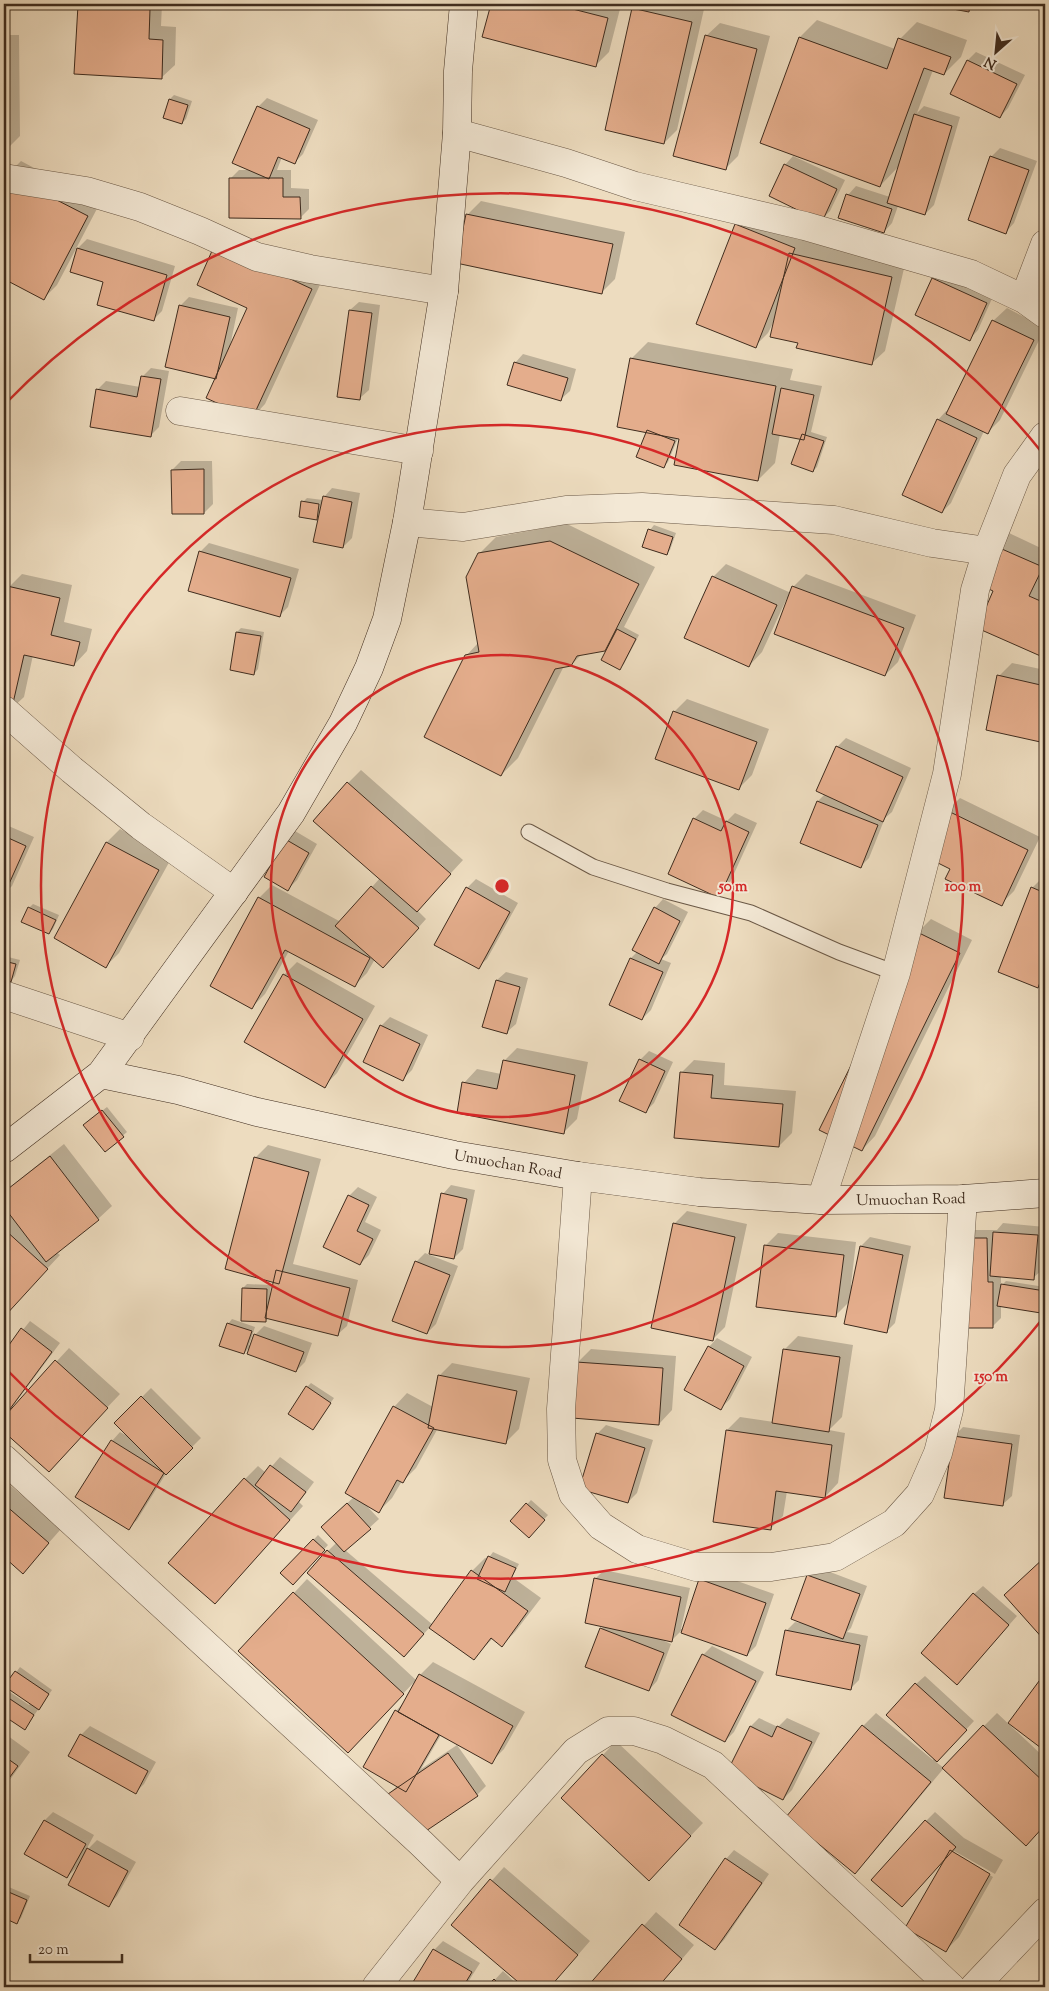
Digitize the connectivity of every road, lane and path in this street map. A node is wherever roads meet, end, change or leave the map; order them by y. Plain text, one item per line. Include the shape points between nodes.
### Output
1 (464, 4) edge
2 (457, 133) junction
3 (4, 178) edge
4 (1045, 244) edge
5 (444, 291) junction
6 (1035, 306) edge
7 (180, 411) dead end
8 (1045, 436) edge
9 (419, 451) junction
10 (1037, 464) edge
11 (407, 522) junction
12 (987, 551) junction
13 (4, 710) edge
14 (530, 832) dead end
15 (234, 892) junction
16 (896, 973) junction
17 (4, 995) edge
18 (130, 1037) junction
19 (101, 1074) junction
20 (4, 1149) edge
21 (578, 1176) junction
22 (1045, 1193) edge
23 (963, 1199) junction
24 (821, 1200) junction
25 (4, 1459) edge
26 (460, 1881) junction
27 (1045, 1912) edge
28 (376, 1987) edge
29 (952, 1987) edge
30 (974, 1987) edge

1 - 2 street
2 - 5 street
2 - 6 street via 635,186 805,226 972,274
3 - 5 street via 86,192 140,208 257,257
4 - 6 street
5 - 9 street
7 - 9 street
8 - 10 street
9 - 11 street
10 - 12 street via 1017,475
11 - 12 street via 463,527 566,510 642,507 834,520 932,543
11 - 15 street via 387,619 369,668 291,813
12 - 16 street via 975,590 947,774
13 - 15 street via 141,826
14 - 16 lane via 593,867 751,913
15 - 18 street
16 - 24 street
17 - 18 street
18 - 19 street
19 - 20 street
19 - 21 street, Umuochan Road via 454,1155
21 - 23 street via 561,1409 562,1460 573,1494 601,1526 636,1549 696,1567 771,1567 835,1557 894,1523 920,1494 938,1453 949,1410
21 - 24 street, Umuochan Road via 698,1192
22 - 23 street, Umuochan Road
23 - 24 street, Umuochan Road
25 - 26 street
26 - 28 street
26 - 29 street via 576,1751 608,1732 634,1731 663,1740 713,1766
27 - 30 street

